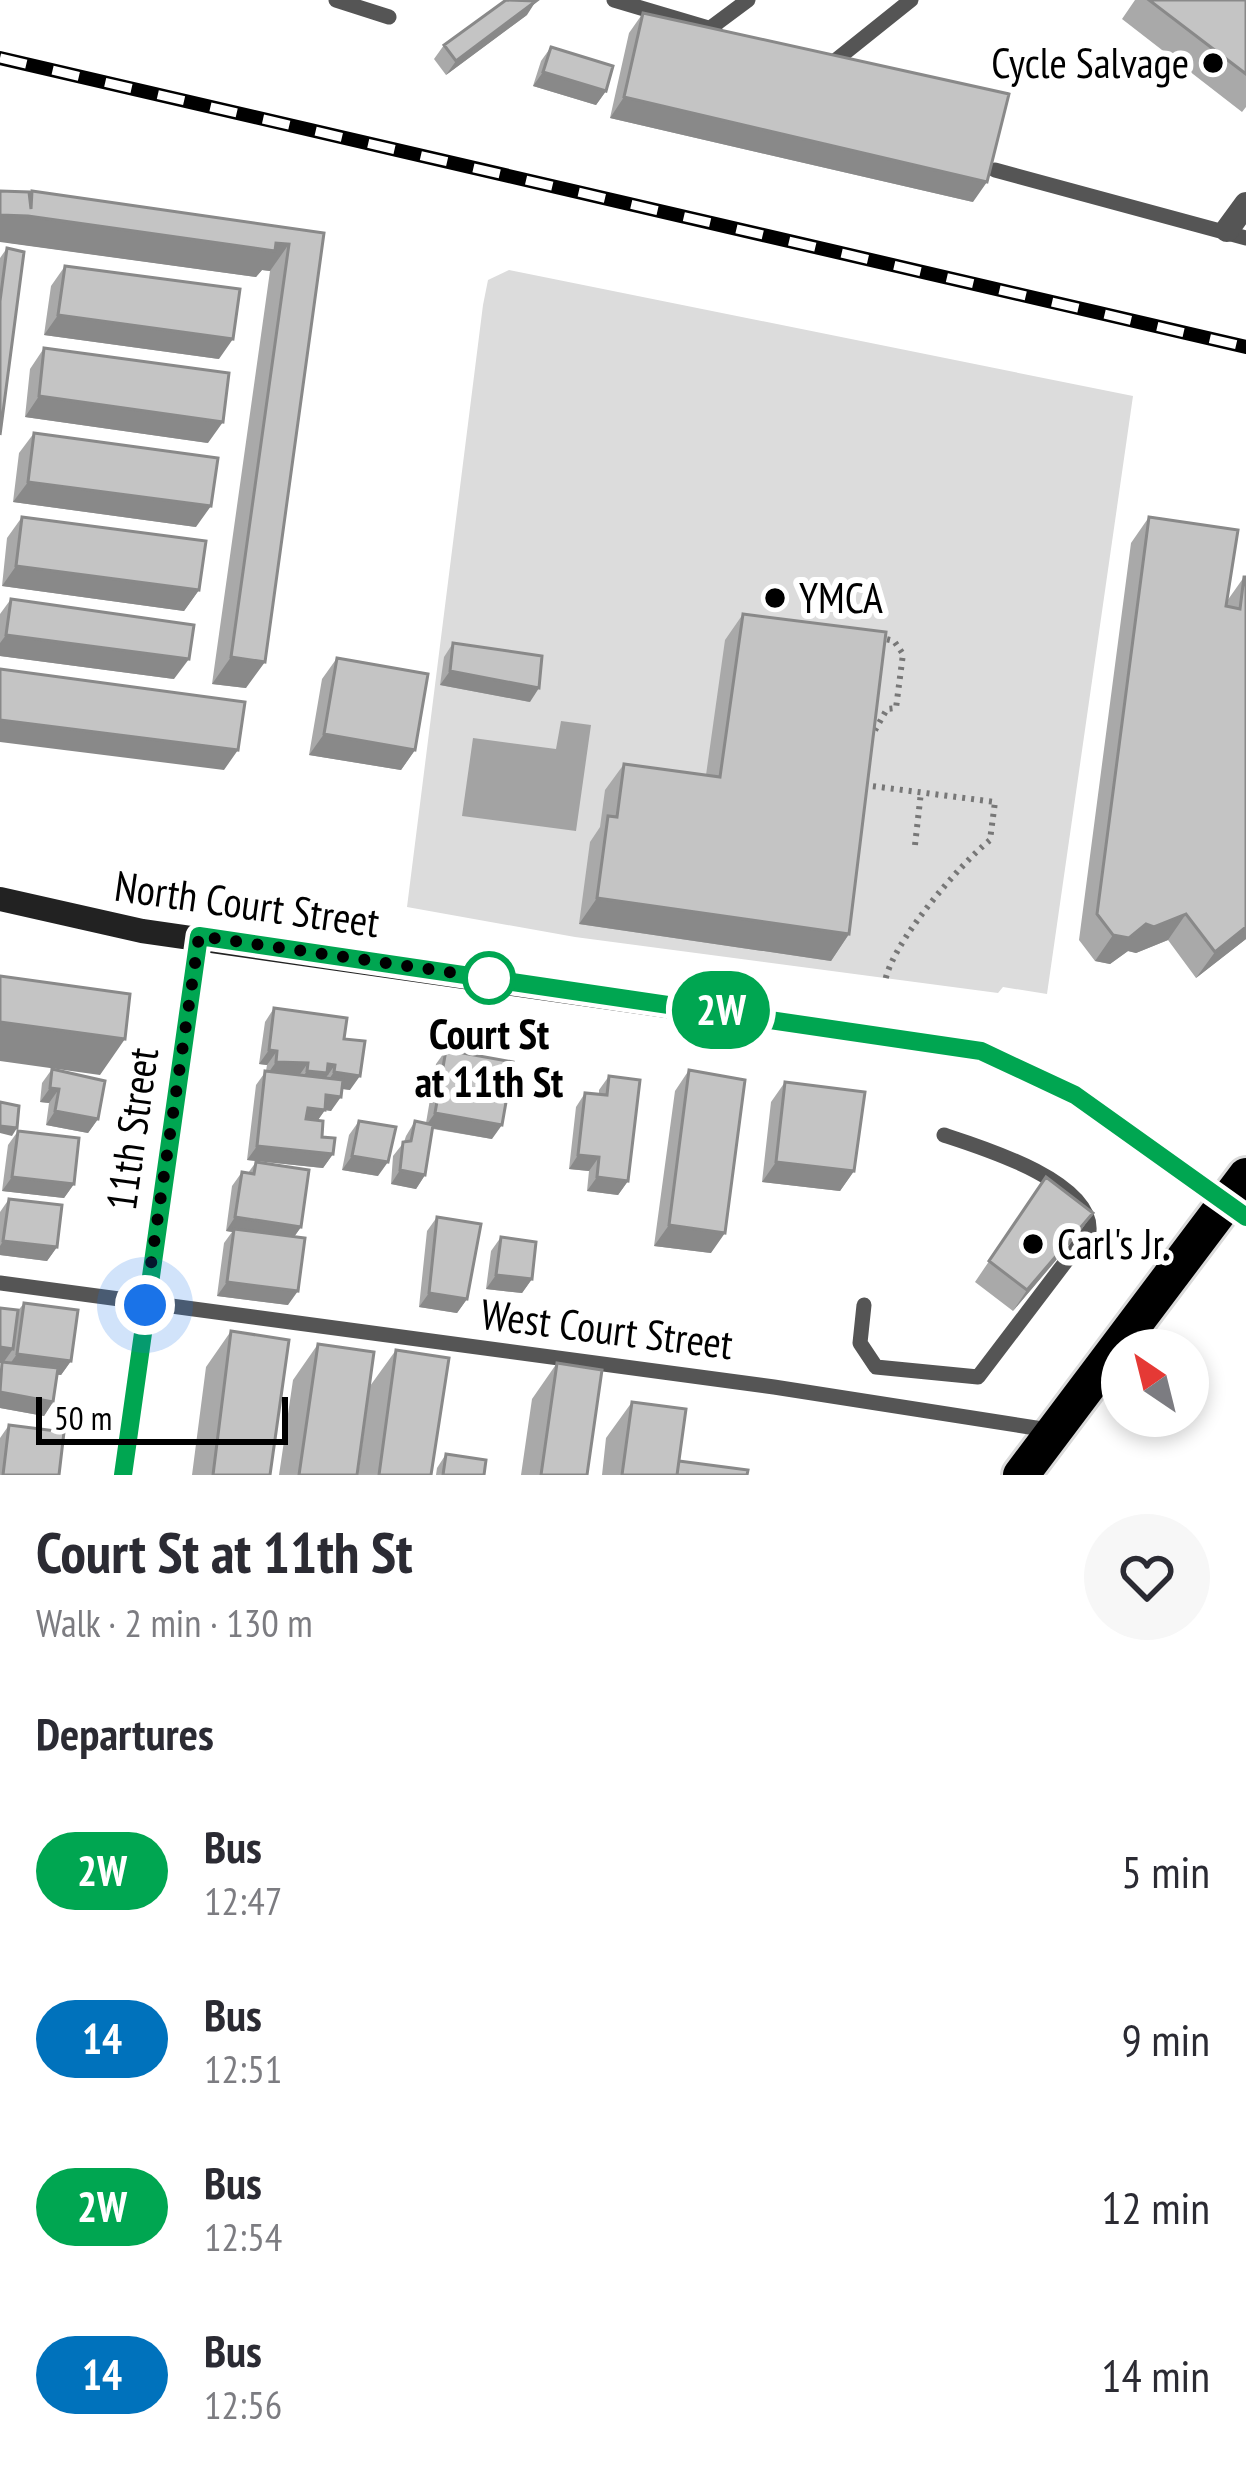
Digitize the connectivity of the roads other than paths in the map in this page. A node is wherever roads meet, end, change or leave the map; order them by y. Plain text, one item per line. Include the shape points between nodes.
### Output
1 (336, 0) edge
2 (614, 0) edge
3 (748, 0) edge
4 (910, 0) edge
5 (388, 17) dead end
6 (709, 28) junction
7 (730, 34) edge
8 (815, 55) edge
9 (836, 60) junction
10 (857, 65) edge
11 (995, 170) edge
12 (1246, 204) edge
13 (1236, 234) edge
14 (0, 899) edge
15 (199, 936) junction
16 (944, 1135) dead end
17 (1239, 1198) edge
18 (0, 1283) edge
19 (145, 1305) junction
20 (864, 1305) dead end
21 (1041, 1458) edge
22 (122, 1475) edge

1 - 5 lane
2 - 6 lane
3 - 6 lane
4 - 9 lane
6 - 7 lane
8 - 9 lane
9 - 10 lane
11 - 13 lane
12 - 13 street
14 - 15 street, North Court Street
15 - 17 street, North Court Street via 981,1051 1075,1095
15 - 19 street, 11th Street
16 - 20 lane via 1004,1155 1079,1198 1089,1231 978,1377 876,1366 860,1343
17 - 21 highway
18 - 19 lane, West Court Street
19 - 21 lane, West Court Street via 774,1387
19 - 22 street, 11th Street

